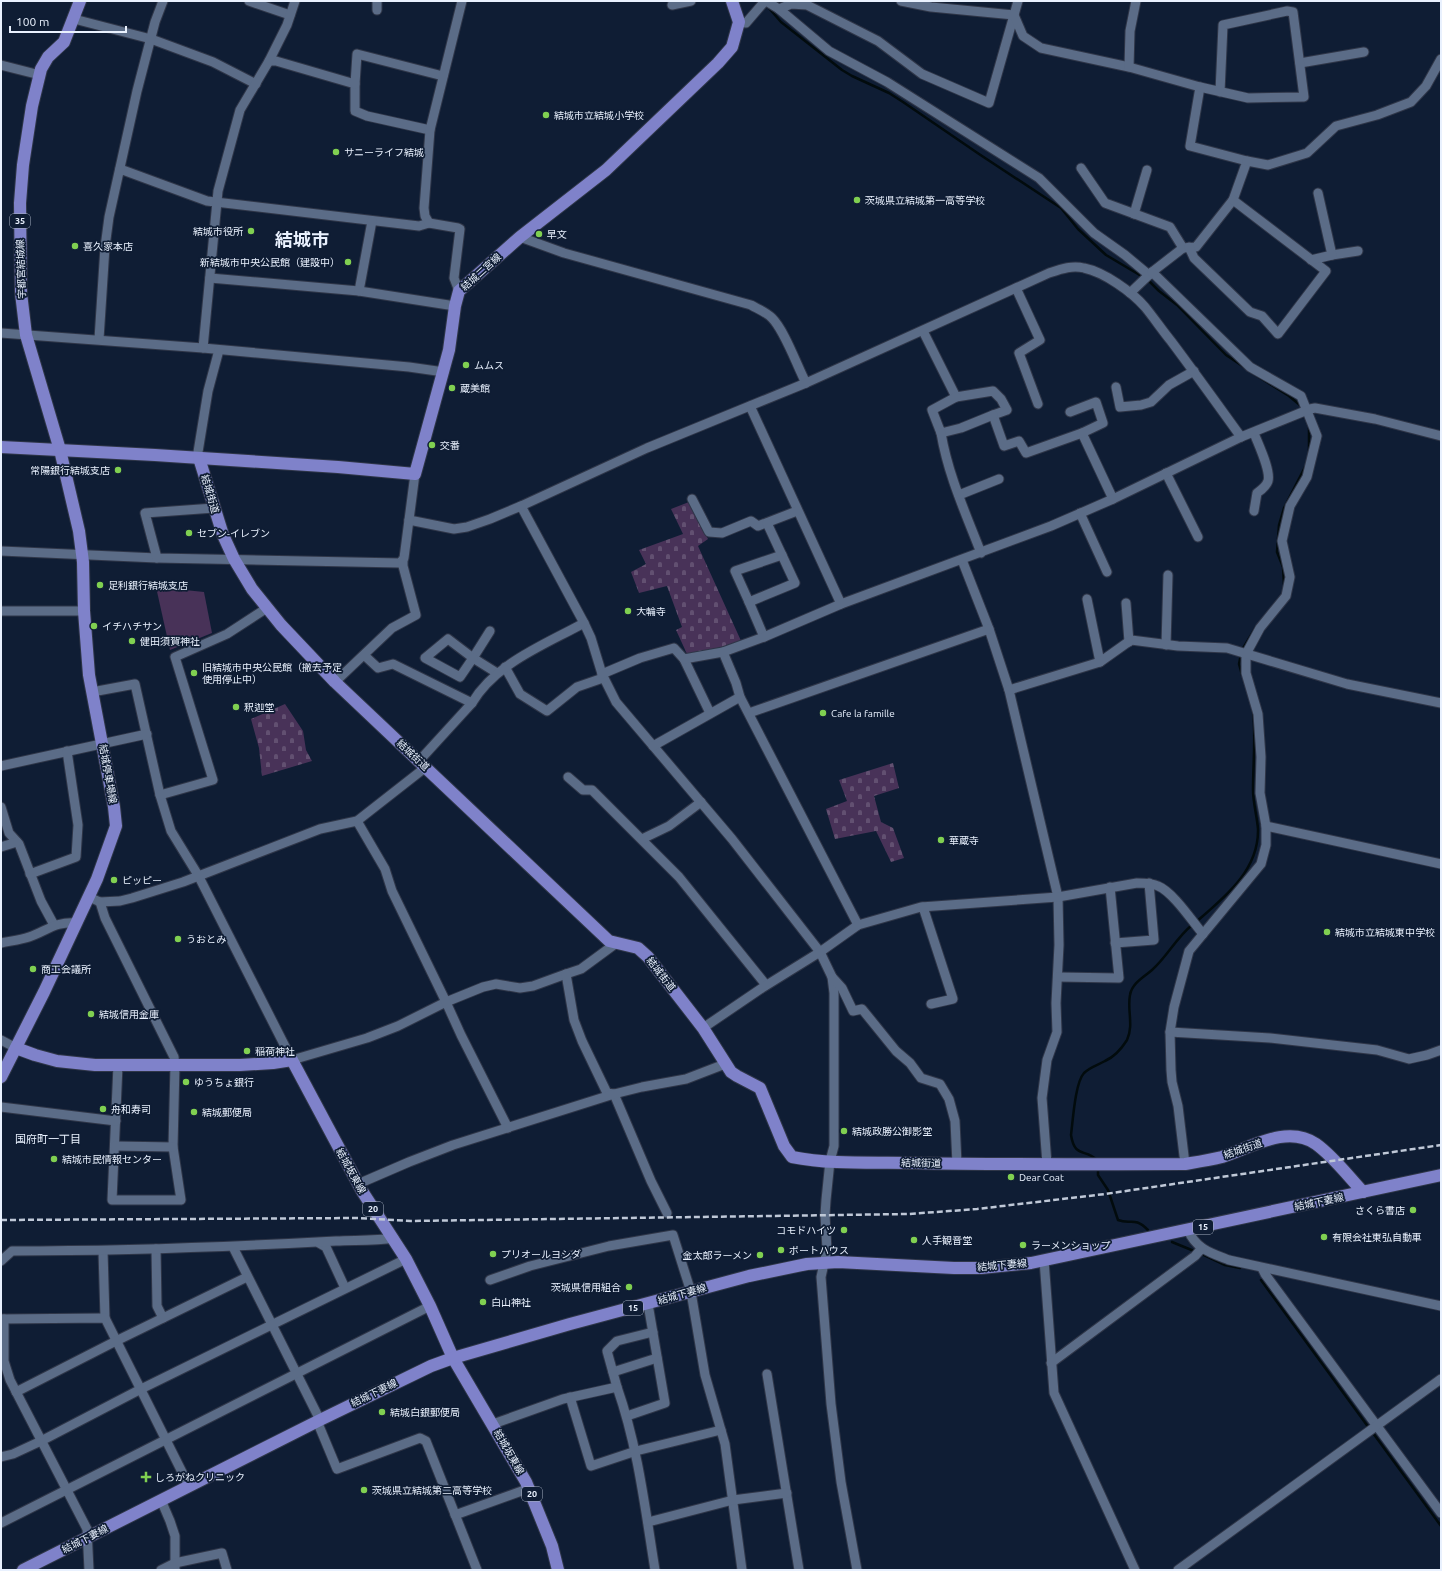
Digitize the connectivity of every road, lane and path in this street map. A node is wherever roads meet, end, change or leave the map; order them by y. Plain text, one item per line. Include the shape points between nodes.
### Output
1 (80, 1) edge
2 (163, 1) edge
3 (249, 1) edge
4 (294, 1) edge
5 (462, 1) edge
6 (691, 1) edge
7 (732, 1) edge
8 (765, 1) edge
9 (901, 1) edge
10 (1018, 1) edge
11 (1136, 1) edge
12 (672, 5) dead end
13 (779, 9) junction
14 (290, 15) junction
15 (1014, 15) junction
16 (74, 19) junction
17 (739, 22) junction
18 (151, 39) junction
19 (1364, 52) dead end
20 (1441, 59) edge
21 (269, 61) junction
22 (1300, 63) junction
23 (1, 65) edge
24 (1129, 67) junction
25 (40, 75) junction
26 (443, 76) junction
27 (256, 84) junction
28 (355, 84) junction
29 (1200, 87) junction
30 (1220, 92) junction
31 (430, 130) junction
32 (1247, 161) junction
33 (1081, 168) dead end
34 (120, 169) junction
35 (1147, 170) dead end
36 (1318, 192) dead end
37 (1234, 200) junction
38 (217, 203) junction
39 (1134, 214) junction
40 (372, 221) junction
41 (429, 224) junction
42 (520, 237) junction
43 (1186, 248) junction
44 (1358, 251) dead end
45 (1332, 254) junction
46 (1311, 260) junction
47 (1150, 273) junction
48 (210, 278) junction
49 (1016, 288) junction
50 (359, 291) junction
51 (459, 291) junction
52 (1130, 294) junction
53 (455, 306) junction
54 (923, 331) junction
55 (1, 333) edge
56 (26, 335) junction
57 (99, 339) junction
58 (203, 348) junction
59 (219, 350) junction
60 (1194, 371) junction
61 (444, 372) junction
62 (806, 383) junction
63 (1116, 387) dead end
64 (956, 397) junction
65 (1038, 404) dead end
66 (750, 406) junction
67 (1306, 411) junction
68 (1070, 412) dead end
69 (993, 415) junction
70 (1254, 432) junction
71 (1082, 433) junction
72 (941, 434) junction
73 (1441, 436) edge
74 (1240, 437) junction
75 (1, 447) edge
76 (60, 450) junction
77 (199, 458) junction
78 (1166, 473) junction
79 (415, 474) junction
80 (999, 479) dead end
81 (959, 495) junction
82 (692, 499) dead end
83 (1113, 499) junction
84 (521, 506) junction
85 (214, 508) junction
86 (797, 511) junction
87 (1254, 511) dead end
88 (1080, 513) junction
89 (409, 520) junction
90 (767, 523) junction
91 (1198, 537) dead end
92 (1, 552) edge
93 (981, 553) junction
94 (83, 555) junction
95 (782, 555) junction
96 (158, 558) junction
97 (234, 559) junction
98 (403, 560) junction
99 (962, 560) junction
100 (1107, 572) dead end
101 (1168, 575) dead end
102 (1087, 599) dead end
103 (749, 602) junction
104 (1126, 603) dead end
105 (841, 604) junction
106 (267, 608) junction
107 (1, 611) edge
108 (84, 611) junction
109 (584, 623) junction
110 (989, 629) junction
111 (490, 631) dead end
112 (764, 637) junction
113 (1129, 642) junction
114 (1166, 645) junction
115 (723, 652) junction
116 (1246, 654) junction
117 (364, 655) junction
118 (473, 658) junction
119 (684, 659) junction
120 (1100, 662) junction
121 (505, 667) junction
122 (497, 673) junction
123 (602, 676) junction
124 (335, 682) junction
125 (1009, 690) junction
126 (92, 692) junction
127 (740, 697) junction
128 (472, 703) junction
129 (1441, 703) edge
130 (749, 713) junction
131 (710, 714) junction
132 (147, 734) junction
133 (103, 743) junction
134 (652, 746) junction
135 (67, 751) junction
136 (423, 764) junction
137 (1, 766) edge
138 (568, 777) dead end
139 (160, 795) junction
140 (701, 802) junction
141 (1, 807) edge
142 (357, 821) junction
143 (1266, 826) junction
144 (642, 839) junction
145 (17, 842) junction
146 (1, 847) edge
147 (1441, 864) edge
148 (30, 874) junction
149 (198, 875) junction
150 (1149, 883) junction
151 (1110, 888) junction
152 (89, 897) junction
153 (1058, 897) junction
154 (100, 902) junction
155 (923, 907) junction
156 (76, 923) junction
157 (54, 925) junction
158 (858, 925) junction
159 (1203, 934) junction
160 (1, 943) edge
161 (1115, 943) junction
162 (615, 944) junction
163 (820, 952) junction
164 (566, 974) junction
165 (832, 977) junction
166 (1058, 977) junction
167 (766, 985) junction
168 (446, 1002) junction
169 (931, 1004) dead end
170 (703, 1028) junction
171 (1170, 1032) junction
172 (1, 1040) edge
173 (16, 1048) junction
174 (1441, 1050) edge
175 (292, 1060) junction
176 (725, 1064) junction
177 (118, 1065) junction
178 (175, 1065) junction
179 (1, 1077) edge
180 (614, 1094) junction
181 (1, 1107) edge
182 (116, 1121) junction
183 (508, 1128) junction
184 (115, 1146) junction
185 (173, 1147) junction
186 (830, 1161) junction
187 (957, 1164) junction
188 (1047, 1164) junction
189 (1185, 1164) junction
190 (1441, 1175) edge
191 (358, 1184) junction
192 (1363, 1192) junction
193 (667, 1213) dead end
194 (1188, 1230) junction
195 (394, 1238) junction
196 (319, 1243) junction
197 (233, 1247) junction
198 (1202, 1248) junction
199 (156, 1249) junction
200 (103, 1251) junction
201 (406, 1259) junction
202 (1044, 1260) junction
203 (1, 1261) edge
204 (824, 1263) junction
205 (1262, 1268) junction
206 (247, 1277) junction
207 (490, 1280) dead end
208 (345, 1288) junction
209 (691, 1292) junction
210 (648, 1304) junction
211 (430, 1306) junction
212 (1441, 1306) edge
213 (105, 1318) junction
214 (163, 1318) junction
215 (2, 1319) edge
216 (272, 1325) junction
217 (653, 1332) junction
218 (116, 1341) junction
219 (453, 1358) junction
220 (657, 1358) junction
221 (1052, 1363) junction
222 (613, 1372) junction
223 (296, 1373) junction
224 (767, 1374) dead end
225 (1441, 1378) edge
226 (617, 1387) junction
227 (141, 1390) junction
228 (16, 1392) junction
229 (570, 1397) junction
230 (627, 1416) junction
231 (318, 1420) junction
232 (493, 1424) junction
233 (1377, 1426) junction
234 (721, 1430) junction
235 (166, 1439) junction
236 (42, 1441) junction
237 (636, 1451) junction
238 (1, 1457) edge
239 (189, 1486) junction
240 (530, 1488) junction
241 (67, 1489) junction
242 (787, 1493) junction
243 (161, 1500) junction
244 (733, 1500) junction
245 (1441, 1513) edge
246 (455, 1515) junction
247 (648, 1522) junction
248 (1, 1523) edge
249 (88, 1537) junction
250 (175, 1566) edge
251 (23, 1570) edge
252 (90, 1570) edge
253 (161, 1570) edge
254 (228, 1570) edge
255 (477, 1570) edge
256 (558, 1570) edge
257 (655, 1570) edge
258 (742, 1570) edge
259 (797, 1570) edge
260 (857, 1570) edge
261 (1135, 1570) edge
262 (1178, 1570) edge

1 - 16 main road, 宇都宮結城線 / 35
2 - 18 street
3 - 14 street
4 - 14 street
5 - 26 street
6 - 12 street
7 - 17 main road
8 - 13 street
8 - 17 street via 746,23
9 - 15 street via 931,7
10 - 15 street
11 - 24 street via 1130,31
13 - 15 street via 791,4 807,5 878,41 922,74 989,103
13 - 47 street via 829,51 887,82 1039,178 1094,233
14 - 21 street
15 - 24 street via 1023,36 1041,48
16 - 18 street
16 - 25 main road, 宇都宮結城線 / 35 via 64,42 46,60
17 - 42 main road, 結城二宮線 via 732,47 718,63 606,170
18 - 27 street via 213,62
18 - 34 street
19 - 22 street
20 - 32 street via 1426,86 1410,102 1377,115 1336,126 1307,153 1268,165
21 - 27 street
21 - 28 street
22 - 30 street via 1304,97 1248,98
22 - 30 street via 1293,12 1287,11 1223,25
23 - 25 street
24 - 29 street
25 - 56 main road, 宇都宮結城線 / 35 via 32,106 20,203 21,293
26 - 28 street via 357,54
26 - 31 street
27 - 38 street via 240,110
28 - 31 street via 355,111
29 - 30 street
29 - 32 street via 1190,146
31 - 41 street via 424,208
32 - 37 street
33 - 39 street via 1105,203
34 - 38 street
34 - 57 street via 105,247
35 - 39 street
36 - 45 street
37 - 43 street via 1196,246
37 - 46 street
38 - 40 street
38 - 48 street
39 - 43 street via 1170,227
40 - 41 street via 419,226
40 - 50 street
41 - 51 street via 460,229 454,278
42 - 51 main road, 結城二宮線
42 - 62 street via 564,253 750,305 766,313 782,332
43 - 46 street via 1250,312 1262,316 1278,334 1326,271
43 - 47 street
44 - 45 street
45 - 46 street
47 - 52 street
47 - 67 street via 1250,367 1301,396
48 - 50 street
48 - 58 street
49 - 52 street via 1049,273 1072,267 1093,270
49 - 54 street
49 - 65 street via 1040,340 1019,353
50 - 53 street
51 - 53 main road, 結城二宮線
52 - 60 street via 1144,306
53 - 61 main road, 結城二宮線 via 450,350
54 - 62 street
54 - 64 street
55 - 56 street
56 - 57 street
56 - 76 main road, 宇都宮結城線 / 35
57 - 58 street
58 - 59 street
59 - 61 street
59 - 77 street via 208,391
60 - 63 street via 1169,386 1151,402 1141,405 1120,407
60 - 74 street
61 - 79 main road, 結城二宮線
62 - 66 street
64 - 69 street via 993,392 1001,399 1007,410
64 - 72 street via 932,410
66 - 84 street via 647,448
66 - 86 street
67 - 70 street
67 - 73 street via 1315,408 1375,419
67 - 116 street via 1316,436 1307,476 1290,506 1282,541 1290,577 1286,596 1260,628
68 - 71 street via 1096,402 1103,423
69 - 71 street via 1004,446 1019,441 1026,453
69 - 72 street
70 - 74 street
70 - 87 street via 1268,473 1268,481 1257,493
71 - 83 street
72 - 81 street via 944,454
74 - 78 street
75 - 76 main road
76 - 77 main road
76 - 94 main road, 結城停車場線
77 - 79 main road
77 - 85 main road, 結城街道
78 - 83 street
78 - 91 street
79 - 89 street
80 - 81 street
81 - 93 street
82 - 90 street via 709,532 722,533 751,522 758,526
83 - 88 street
84 - 89 street via 454,529
84 - 109 street
85 - 96 street via 145,513
85 - 97 main road, 結城街道
86 - 90 street
86 - 105 street
88 - 93 street
88 - 100 street
89 - 98 street
90 - 95 street
92 - 94 street
93 - 99 street
94 - 96 street
94 - 108 main road, 結城停車場線
95 - 103 street via 795,583
95 - 103 street via 735,572
96 - 97 street
97 - 98 street via 400,563
97 - 106 main road, 結城街道 via 245,579
98 - 117 street via 416,615 392,628
99 - 105 street
99 - 110 street
101 - 114 street
102 - 120 street
103 - 112 street
104 - 113 street
105 - 112 street
106 - 124 main road, 結城街道
106 - 139 street via 227,634 175,657 212,780
107 - 108 street
108 - 126 main road, 結城停車場線
109 - 121 street
109 - 123 street
110 - 125 street
110 - 130 street
111 - 118 street
112 - 115 street
113 - 114 street via 1131,640
113 - 120 street
114 - 116 street via 1227,648
115 - 119 street
115 - 127 street
116 - 129 street via 1347,684
116 - 143 street via 1246,673 1258,714 1260,793
117 - 124 street
117 - 128 street via 378,668 394,664
118 - 118 street via 448,639 424,658 460,677
118 - 122 street
119 - 123 street via 674,648 640,658
119 - 131 street
120 - 125 street
121 - 122 street
121 - 123 street via 520,694 547,710 577,687
122 - 128 street
123 - 134 street via 616,702
124 - 136 main road, 結城街道
125 - 153 street
126 - 132 street via 135,684
126 - 133 main road, 結城停車場線
127 - 130 street
127 - 131 street
128 - 136 street
130 - 158 street
131 - 134 street
132 - 133 street
132 - 139 street
133 - 135 street
133 - 152 main road, 結城停車場線 via 116,826
134 - 140 street
135 - 137 street
135 - 148 street via 78,825 76,857
136 - 142 street
136 - 162 main road, 結城街道 via 609,942
138 - 144 street via 583,790 592,790
139 - 149 street via 171,831
140 - 144 street via 669,826
140 - 163 street
141 - 145 street via 10,833
142 - 149 street via 320,829
142 - 168 street via 385,869 392,891
143 - 147 street
143 - 159 street via 1266,845 1261,864
144 - 167 street via 678,877
145 - 146 street
145 - 148 street
148 - 157 street
149 - 154 street via 132,898
149 - 175 street
150 - 151 street
150 - 159 street via 1168,892
150 - 161 street via 1154,940
151 - 153 street
151 - 161 street
152 - 154 street
152 - 156 main road, 結城停車場線
153 - 155 street
153 - 166 street
154 - 178 street via 105,918 174,1057
155 - 158 street
155 - 169 street via 953,999
156 - 157 street
156 - 173 main road, 結城停車場線
157 - 160 street via 29,937
158 - 163 street
159 - 171 street via 1189,952
161 - 166 street via 1119,978
162 - 164 street via 581,969
162 - 170 main road, 結城街道 via 638,948 644,953
163 - 165 street
163 - 167 street
164 - 168 street via 533,986 520,988 496,984 483,987
164 - 180 street via 574,1020 582,1041 607,1093
165 - 186 street via 835,1046 834,1146
165 - 187 street via 842,988 853,1011 862,1009 921,1078 940,1084 949,1098 955,1121
166 - 188 street via 1057,1032 1047,1060 1042,1098
167 - 170 street
168 - 175 street via 367,1038
168 - 183 street
170 - 176 main road, 結城街道
171 - 174 street via 1270,1038 1369,1049 1409,1059
171 - 189 street via 1172,1082 1178,1106
172 - 173 street
173 - 177 main road via 62,1062
173 - 179 main road, 結城停車場線
175 - 178 main road via 267,1064
175 - 191 main road, 結城坂東線 / 20
176 - 180 street via 686,1079
176 - 186 main road, 結城街道 via 731,1072 760,1088 784,1146 792,1157
177 - 178 main road
177 - 182 street
178 - 185 street
180 - 183 street
180 - 193 street
181 - 182 street
182 - 184 street
183 - 191 street via 409,1162
184 - 185 street
184 - 185 street via 112,1200 181,1200
186 - 187 main road, 結城街道
186 - 204 street via 825,1215 827,1250
187 - 188 main road, 結城街道
188 - 189 main road, 結城街道
189 - 192 main road, 結城街道 via 1221,1157 1274,1138 1300,1137 1315,1143 1327,1153
190 - 192 main road, 15
191 - 195 main road, 結城坂東線 / 20
192 - 194 main road, 結城下妻線 / 15
194 - 198 street via 1192,1239
194 - 202 main road, 結城下妻線 / 15
195 - 196 street
195 - 201 main road, 結城坂東線 / 20
196 - 197 street
196 - 208 street via 326,1247
197 - 199 street
197 - 206 street
198 - 205 street via 1229,1260
198 - 221 street via 1195,1256
199 - 200 street
199 - 214 street via 157,1306
200 - 203 street via 12,1250
200 - 213 street
201 - 208 street
201 - 211 main road, 結城坂東線 / 20
202 - 204 main road, 結城下妻線 / 15 via 981,1268
202 - 221 street
204 - 209 main road, 結城下妻線 / 15 via 773,1270
204 - 260 street via 821,1277 831,1404 841,1482
205 - 212 street
205 - 233 street
206 - 214 street
206 - 216 street
207 - 209 street via 530,1266 608,1246 673,1234
208 - 216 street
209 - 210 main road, 結城下妻線 / 15
209 - 234 street via 705,1375
210 - 217 street
210 - 219 main road, 結城下妻線 / 15
211 - 219 main road, 結城坂東線 / 20
211 - 223 street
213 - 215 street
213 - 218 street
214 - 218 street
215 - 228 street via 4,1361
216 - 223 street
216 - 227 street
217 - 220 street
217 - 222 street via 617,1341 607,1351
218 - 227 street
218 - 228 street
219 - 231 main road, 結城下妻線 / 15
219 - 232 main road, 結城坂東線 / 20
220 - 222 street
220 - 230 street via 666,1403
221 - 261 street via 1054,1394
222 - 226 street
223 - 231 street
223 - 235 street
224 - 242 street
225 - 233 street
226 - 229 street
226 - 230 street
227 - 235 street
227 - 236 street
228 - 236 street
229 - 232 street
229 - 237 street via 591,1466
230 - 237 street
231 - 239 main road, 結城下妻線 / 15
231 - 246 street via 337,1469 420,1438 426,1441
232 - 240 main road, 結城坂東線 / 20
233 - 245 street
233 - 262 street
234 - 237 street
234 - 244 street
235 - 239 street
235 - 241 street
236 - 238 street
236 - 241 street
237 - 247 street
239 - 243 main road, 結城下妻線 / 15
240 - 246 street
240 - 256 main road, 結城坂東線 / 20 via 552,1546
241 - 248 street
241 - 249 street via 87,1529
242 - 244 street
242 - 259 street
243 - 249 main road, 結城下妻線 / 15
243 - 250 street via 175,1536
244 - 247 street
244 - 258 street
246 - 255 street
247 - 257 street
249 - 251 main road, 結城下妻線 / 15
249 - 252 street
250 - 253 street
250 - 254 street via 222,1553

